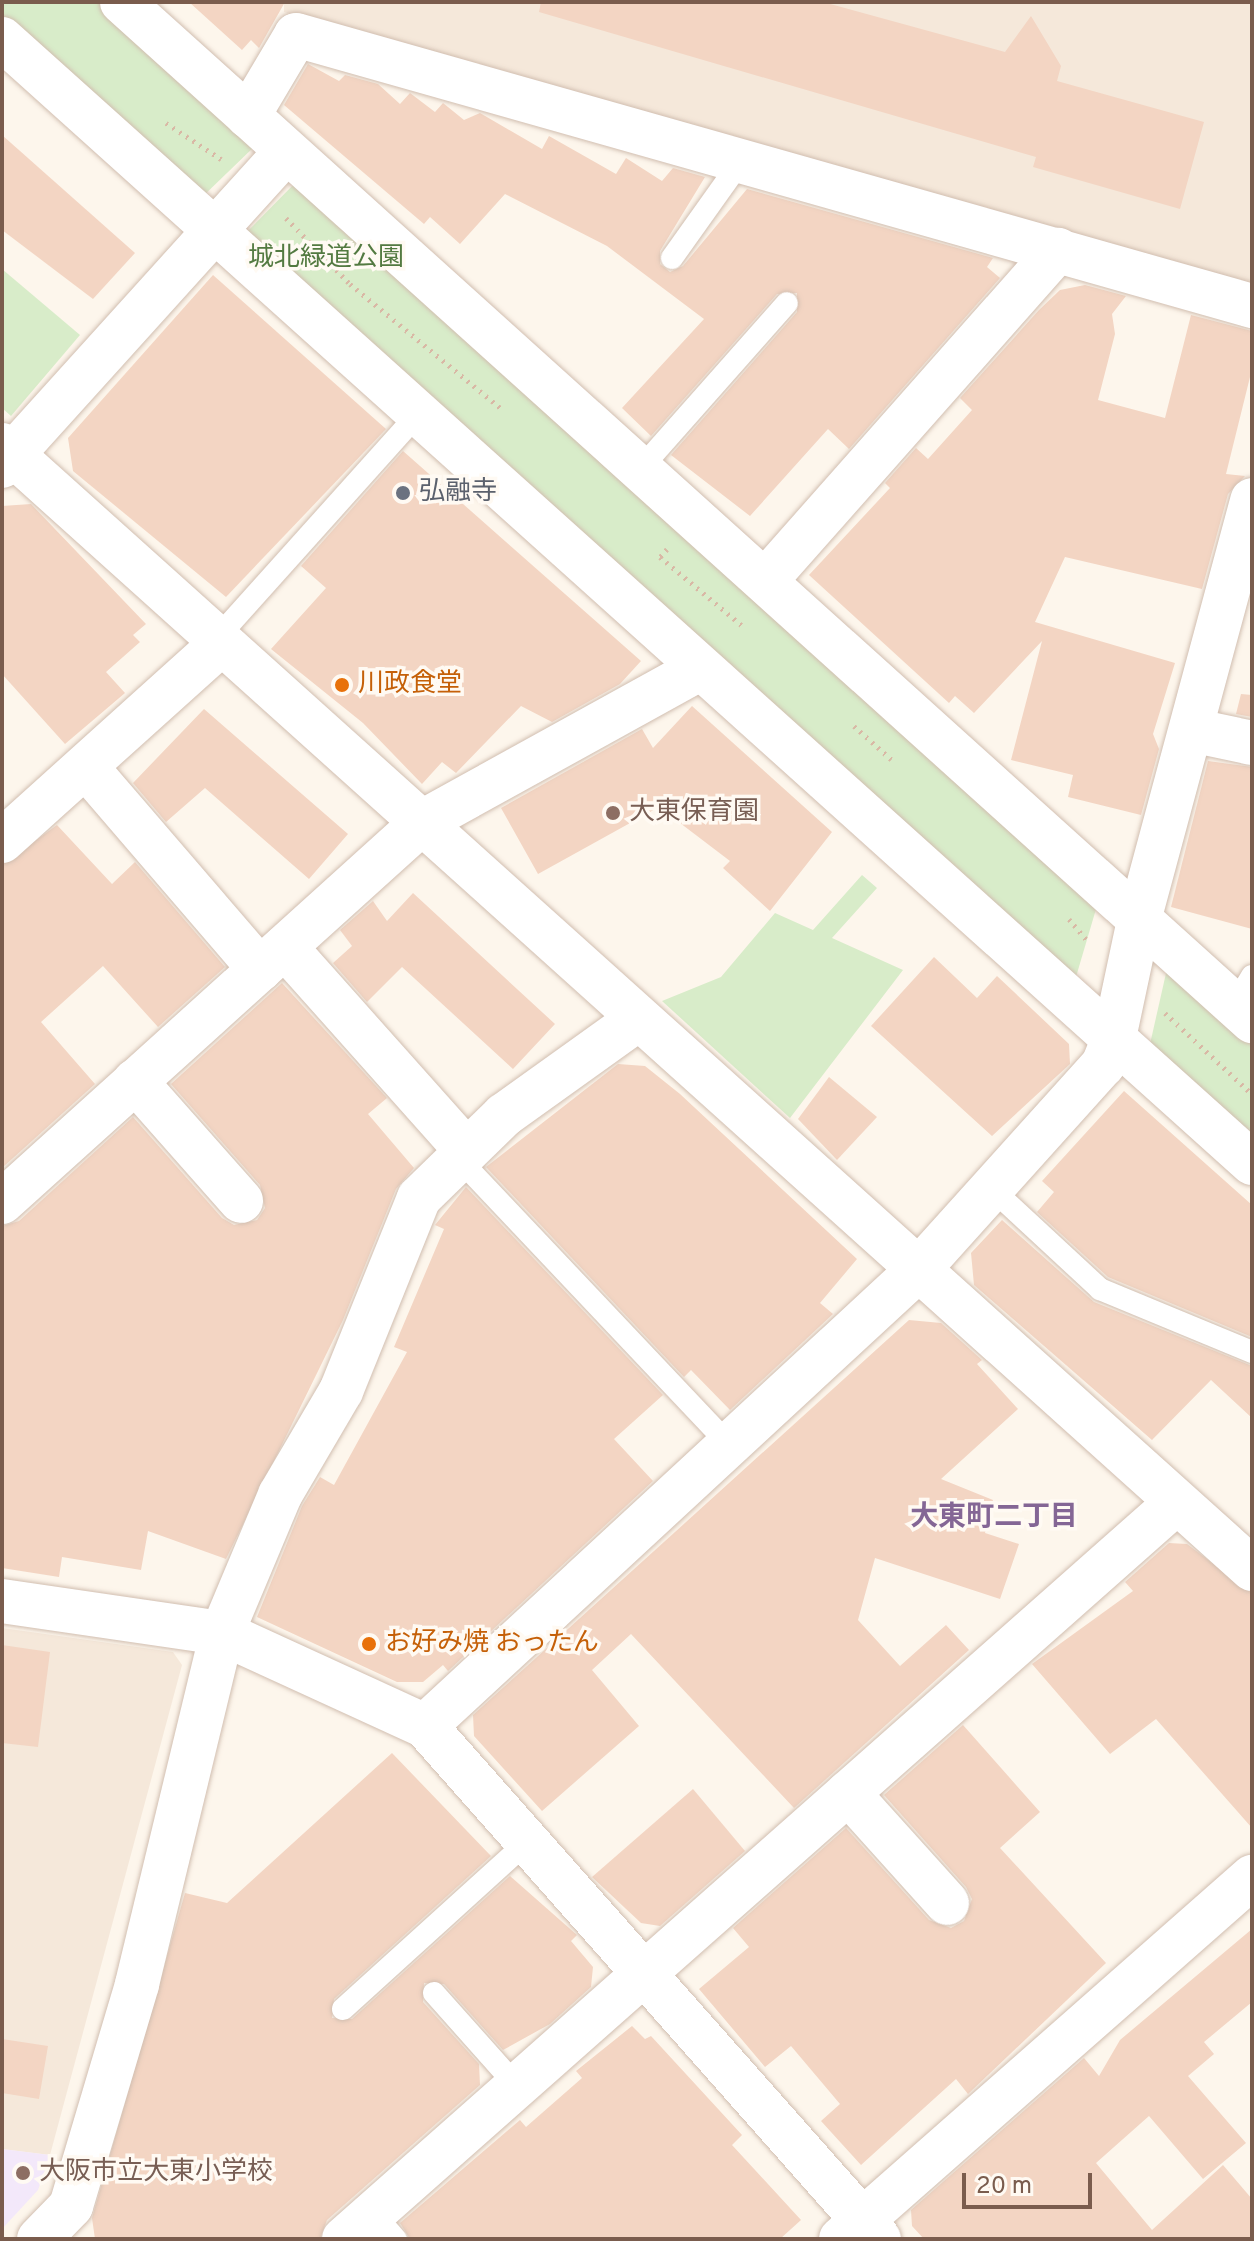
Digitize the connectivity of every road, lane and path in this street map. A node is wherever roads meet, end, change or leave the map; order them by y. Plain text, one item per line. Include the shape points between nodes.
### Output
1 (122, 2) edge
2 (2, 39) edge
3 (248, 116) junction
4 (286, 152) junction
5 (741, 161) junction
6 (215, 229) junction
7 (1058, 250) junction
8 (672, 258) dead end
9 (787, 303) dead end
10 (1252, 306) edge
11 (418, 414) junction
12 (6, 456) edge
13 (641, 468) junction
14 (1252, 500) edge
15 (766, 580) junction
16 (220, 640) junction
17 (701, 668) junction
18 (1191, 730) junction
19 (1252, 743) edge
20 (86, 767) junction
21 (424, 821) junction
22 (2, 841) edge
23 (1139, 920) junction
24 (273, 958) junction
25 (1153, 1001) dead end
26 (1246, 1001) edge
27 (638, 1019) junction
28 (1114, 1038) junction
29 (135, 1081) junction
30 (1252, 1094) edge
31 (462, 1154) junction
32 (1252, 1163) edge
33 (991, 1188) junction
34 (241, 1201) dead end
35 (2, 1202) edge
36 (919, 1269) junction
37 (1252, 1352) edge
38 (729, 1445) junction
39 (1176, 1503) junction
40 (1252, 1569) edge
41 (2, 1601) edge
42 (222, 1633) junction
43 (425, 1726) junction
44 (848, 1793) junction
45 (527, 1842) junction
46 (1252, 1877) edge
47 (947, 1903) dead end
48 (644, 1972) junction
49 (434, 1993) dead end
50 (343, 2009) dead end
51 (516, 2085) junction
52 (371, 2230) edge
53 (861, 2233) edge
54 (43, 2238) edge

1 - 3 street
2 - 6 street
3 - 4 street
3 - 5 street via 296,35
4 - 6 street
4 - 13 street
5 - 7 street
5 - 8 lane
6 - 11 street
6 - 12 street
7 - 10 street
7 - 15 street
9 - 13 lane
11 - 16 lane
11 - 17 street
12 - 16 street
13 - 15 street
14 - 18 street
15 - 23 street
16 - 20 street
16 - 21 street
17 - 21 street
17 - 28 street
18 - 19 street
18 - 23 street
20 - 22 street
20 - 24 street
21 - 24 street
21 - 27 street
23 - 26 street
23 - 28 street
24 - 29 street
24 - 31 street
25 - 30 path
27 - 31 street
27 - 36 street
28 - 32 street
28 - 33 street via 1103,1065
29 - 34 street
29 - 35 street
31 - 38 lane
31 - 42 street via 419,1198 341,1391 280,1495
33 - 36 street
33 - 37 lane via 1100,1289
36 - 38 street
36 - 39 street
38 - 43 street
39 - 40 street
39 - 44 street
41 - 42 street
42 - 43 street
42 - 54 street via 137,1984 71,2206
43 - 45 street
44 - 47 street
44 - 48 street
45 - 48 street
45 - 50 lane
46 - 53 street
48 - 51 street
48 - 53 street
49 - 51 lane
51 - 52 street

